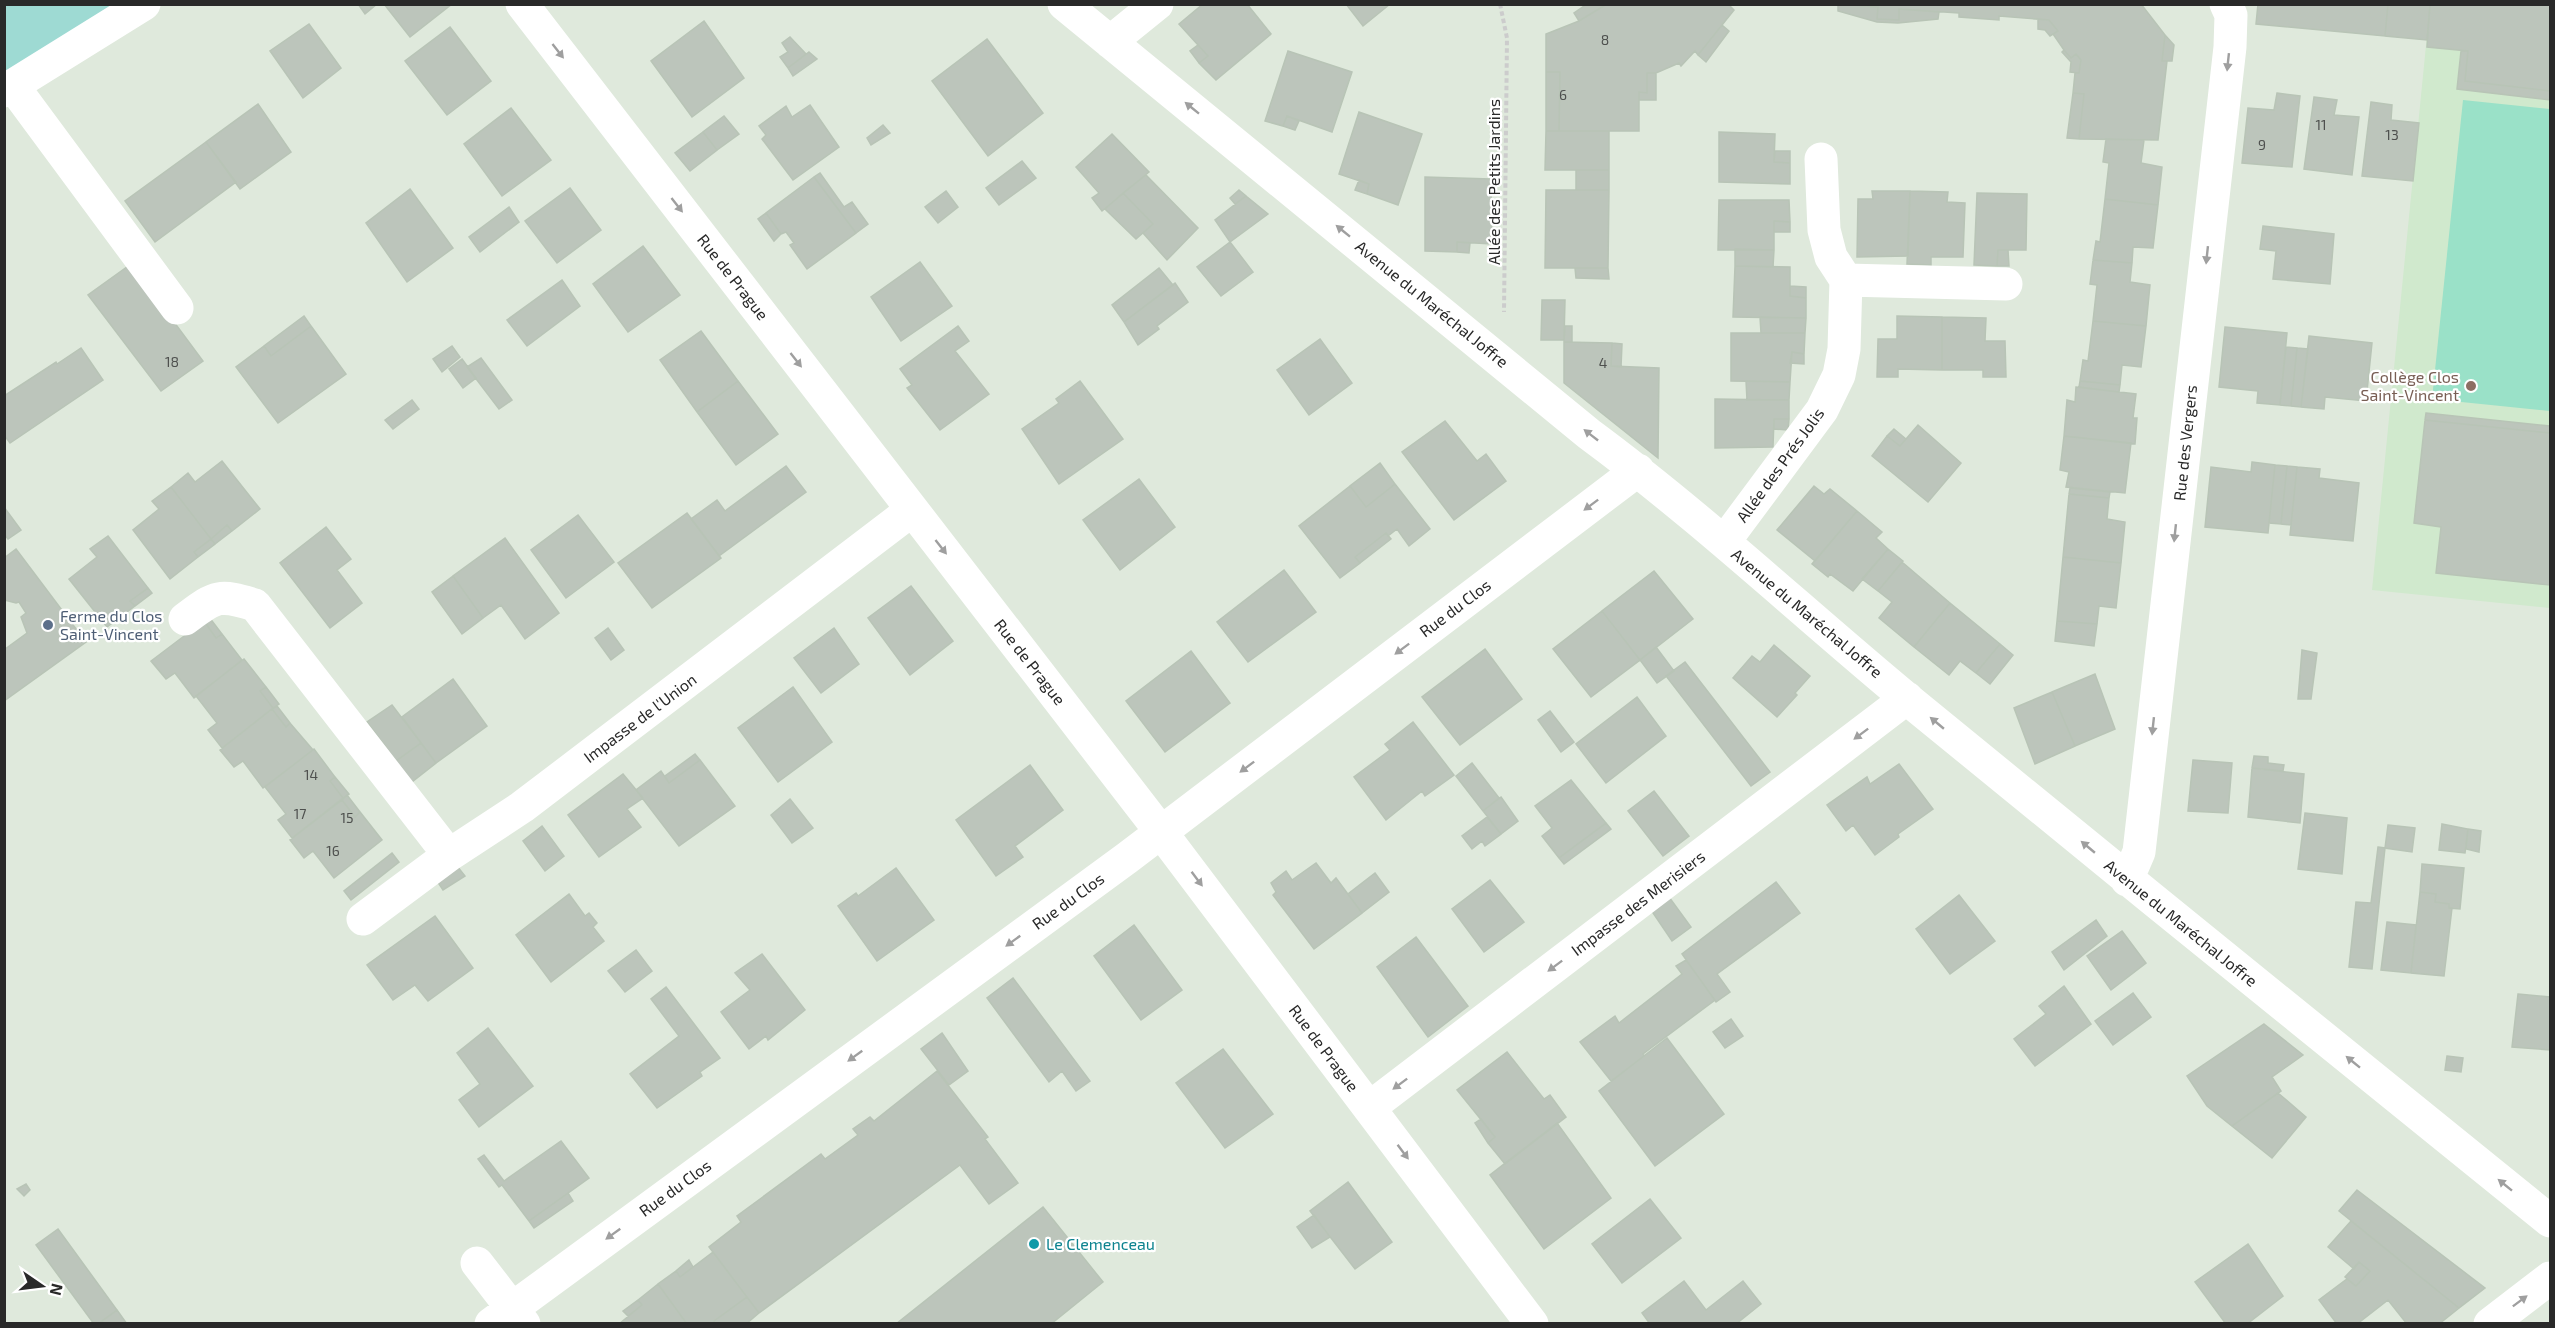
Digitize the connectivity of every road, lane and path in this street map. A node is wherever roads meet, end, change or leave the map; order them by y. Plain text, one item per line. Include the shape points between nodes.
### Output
1 (144, 4) edge
2 (522, 4) edge
3 (1064, 4) edge
4 (1157, 4) edge
5 (1500, 4) edge
6 (2226, 4) edge
7 (1110, 42) junction
8 (9, 89) edge
9 (1821, 159) dead end
10 (1846, 280) junction
11 (2006, 284) dead end
12 (177, 308) dead end
13 (1501, 361) junction
14 (1638, 470) junction
15 (912, 510) junction
16 (1724, 542) junction
17 (185, 619) dead end
18 (1907, 699) junction
19 (1161, 832) junction
20 (449, 855) junction
21 (2127, 880) junction
22 (363, 920) dead end
23 (1369, 1108) junction
24 (2550, 1221) edge
25 (477, 1263) dead end
26 (2550, 1278) edge
27 (509, 1318) edge
28 (1532, 1323) edge
29 (2490, 1323) edge

1 - 8 street
2 -> 15 street, Rue de Prague
3 - 7 street, Avenue du Maréchal Joffre
4 - 7 street
5 - 13 path, Allée des Petits Jardins via 1507,38
6 -> 21 street, Rue des Vergers via 2231,15 2225,94 2139,852
13 -> 7 street, Avenue du Maréchal Joffre
8 - 12 street
9 - 10 street via 1824,230 1831,257
10 - 11 street
10 - 16 street, Allée des Prés Jolis via 1844,350 1839,375 1822,410
14 -> 13 street, Avenue du Maréchal Joffre
14 - 16 street, Avenue du Maréchal Joffre
14 -> 19 street, Rue du Clos
15 -> 19 street, Rue de Prague
15 - 20 street, Impasse de l'Union via 522,807
16 - 18 street, Avenue du Maréchal Joffre
17 - 20 street via 211,600 228,596 255,605
21 -> 18 street, Avenue du Maréchal Joffre
18 -> 23 street, Impasse des Merisiers
19 -> 23 street, Rue de Prague
19 -> 27 street, Rue du Clos
20 - 22 street, Impasse de l'Union
24 -> 21 street, Avenue du Maréchal Joffre
23 -> 28 street, Rue de Prague
25 - 27 street
29 -> 26 street

